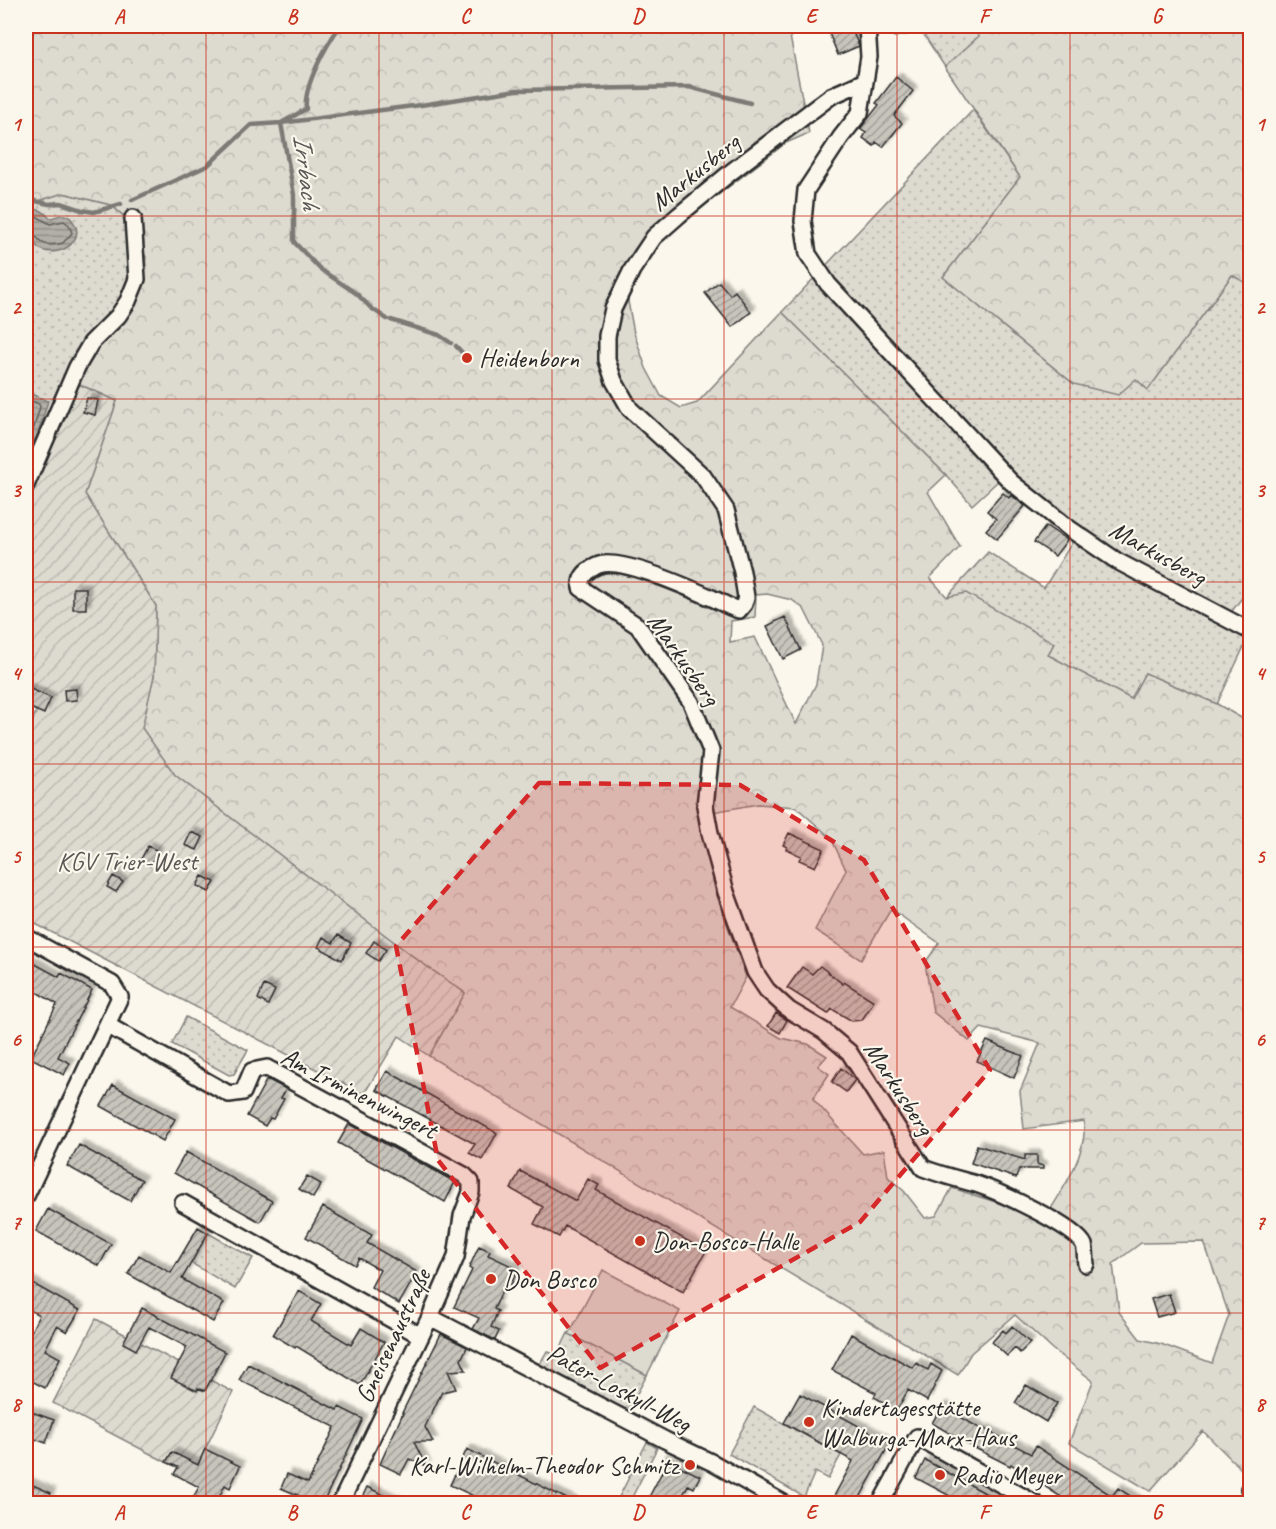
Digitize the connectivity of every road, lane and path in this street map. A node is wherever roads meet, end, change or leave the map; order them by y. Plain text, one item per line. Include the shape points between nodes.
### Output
1 (867, 26) edge
2 (865, 81) junction
3 (133, 218) dead end
4 (26, 485) edge
5 (1251, 632) edge
6 (26, 938) edge
7 (107, 1025) junction
8 (471, 1182) joint
9 (26, 1196) edge
10 (183, 1203) dead end
11 (1086, 1264) dead end
12 (430, 1317) junction
13 (421, 1336) junction
14 (340, 1503) edge
15 (785, 1503) edge
16 (880, 1503) edge
17 (1036, 1503) edge

1 - 2 street, Markusberg via 869,57
2 - 5 street, Markusberg via 860,113 806,190 803,220 808,254 818,270 1011,482 1117,561
2 - 11 street, Markusberg via 831,96 654,237 613,309 607,360 614,381 630,409 703,476 726,510 742,573 744,604 740,610 730,608 658,576 600,564 585,572 581,588 638,626 691,702 711,751 705,806 710,833 755,972 767,990 849,1052 923,1168 1006,1196 1075,1232 1084,1245
3 - 4 street via 137,279 118,316 91,343 77,367
6 - 7 street via 112,984 120,997
7 - 8 street, Am Irminenwingert via 229,1094 243,1092 252,1071 267,1068
7 - 9 street
8 - 12 street, Gneisenaustraße via 456,1257
10 - 13 street
12 - 13 street, Gneisenaustraße
12 - 15 street, Pater-Loskyll-Weg
13 - 14 street, Gneisenaustraße
16 - 17 street via 917,1437

